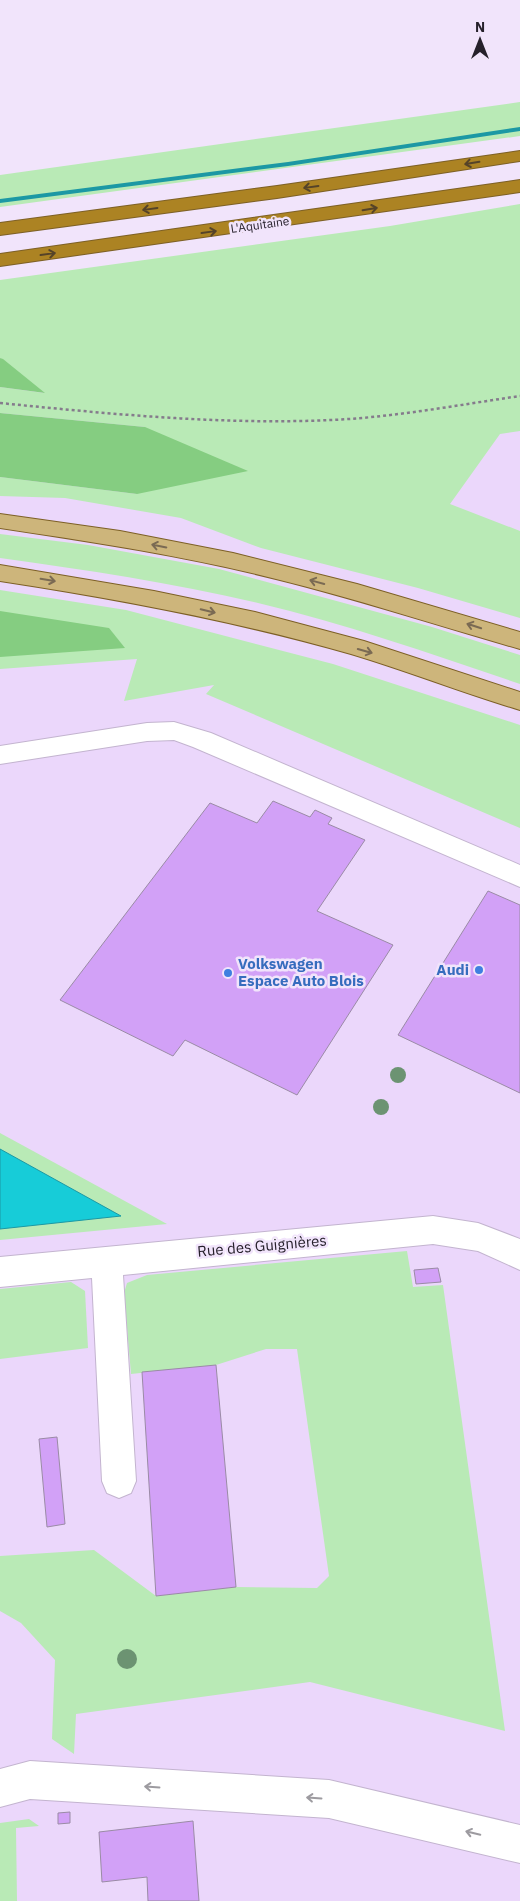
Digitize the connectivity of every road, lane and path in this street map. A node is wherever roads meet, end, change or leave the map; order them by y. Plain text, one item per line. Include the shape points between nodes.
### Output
1 (520, 156) edge
2 (520, 186) edge
3 (0, 229) edge
4 (0, 260) edge
5 (520, 396) edge
6 (0, 403) edge
7 (0, 521) edge
8 (0, 573) edge
9 (520, 641) edge
10 (520, 701) edge
11 (0, 755) edge
12 (520, 876) edge
13 (520, 1256) edge
14 (108, 1261) junction
15 (0, 1272) edge
16 (118, 1482) dead end
17 (0, 1788) edge
18 (520, 1844) edge

1 -> 3 highway
4 -> 2 highway, L'Aquitaine
5 - 6 path via 390,415 267,421 146,417
9 -> 7 main road via 424,610 269,570 111,537
8 -> 10 main road via 87,586 259,622 404,662
11 - 12 street via 147,732 174,731 202,740
13 - 14 street, Rue des Guignières via 505,1246 467,1232 433,1230
14 - 15 street, Rue des Guignières
14 - 16 street
18 -> 17 street via 329,1799 30,1780

